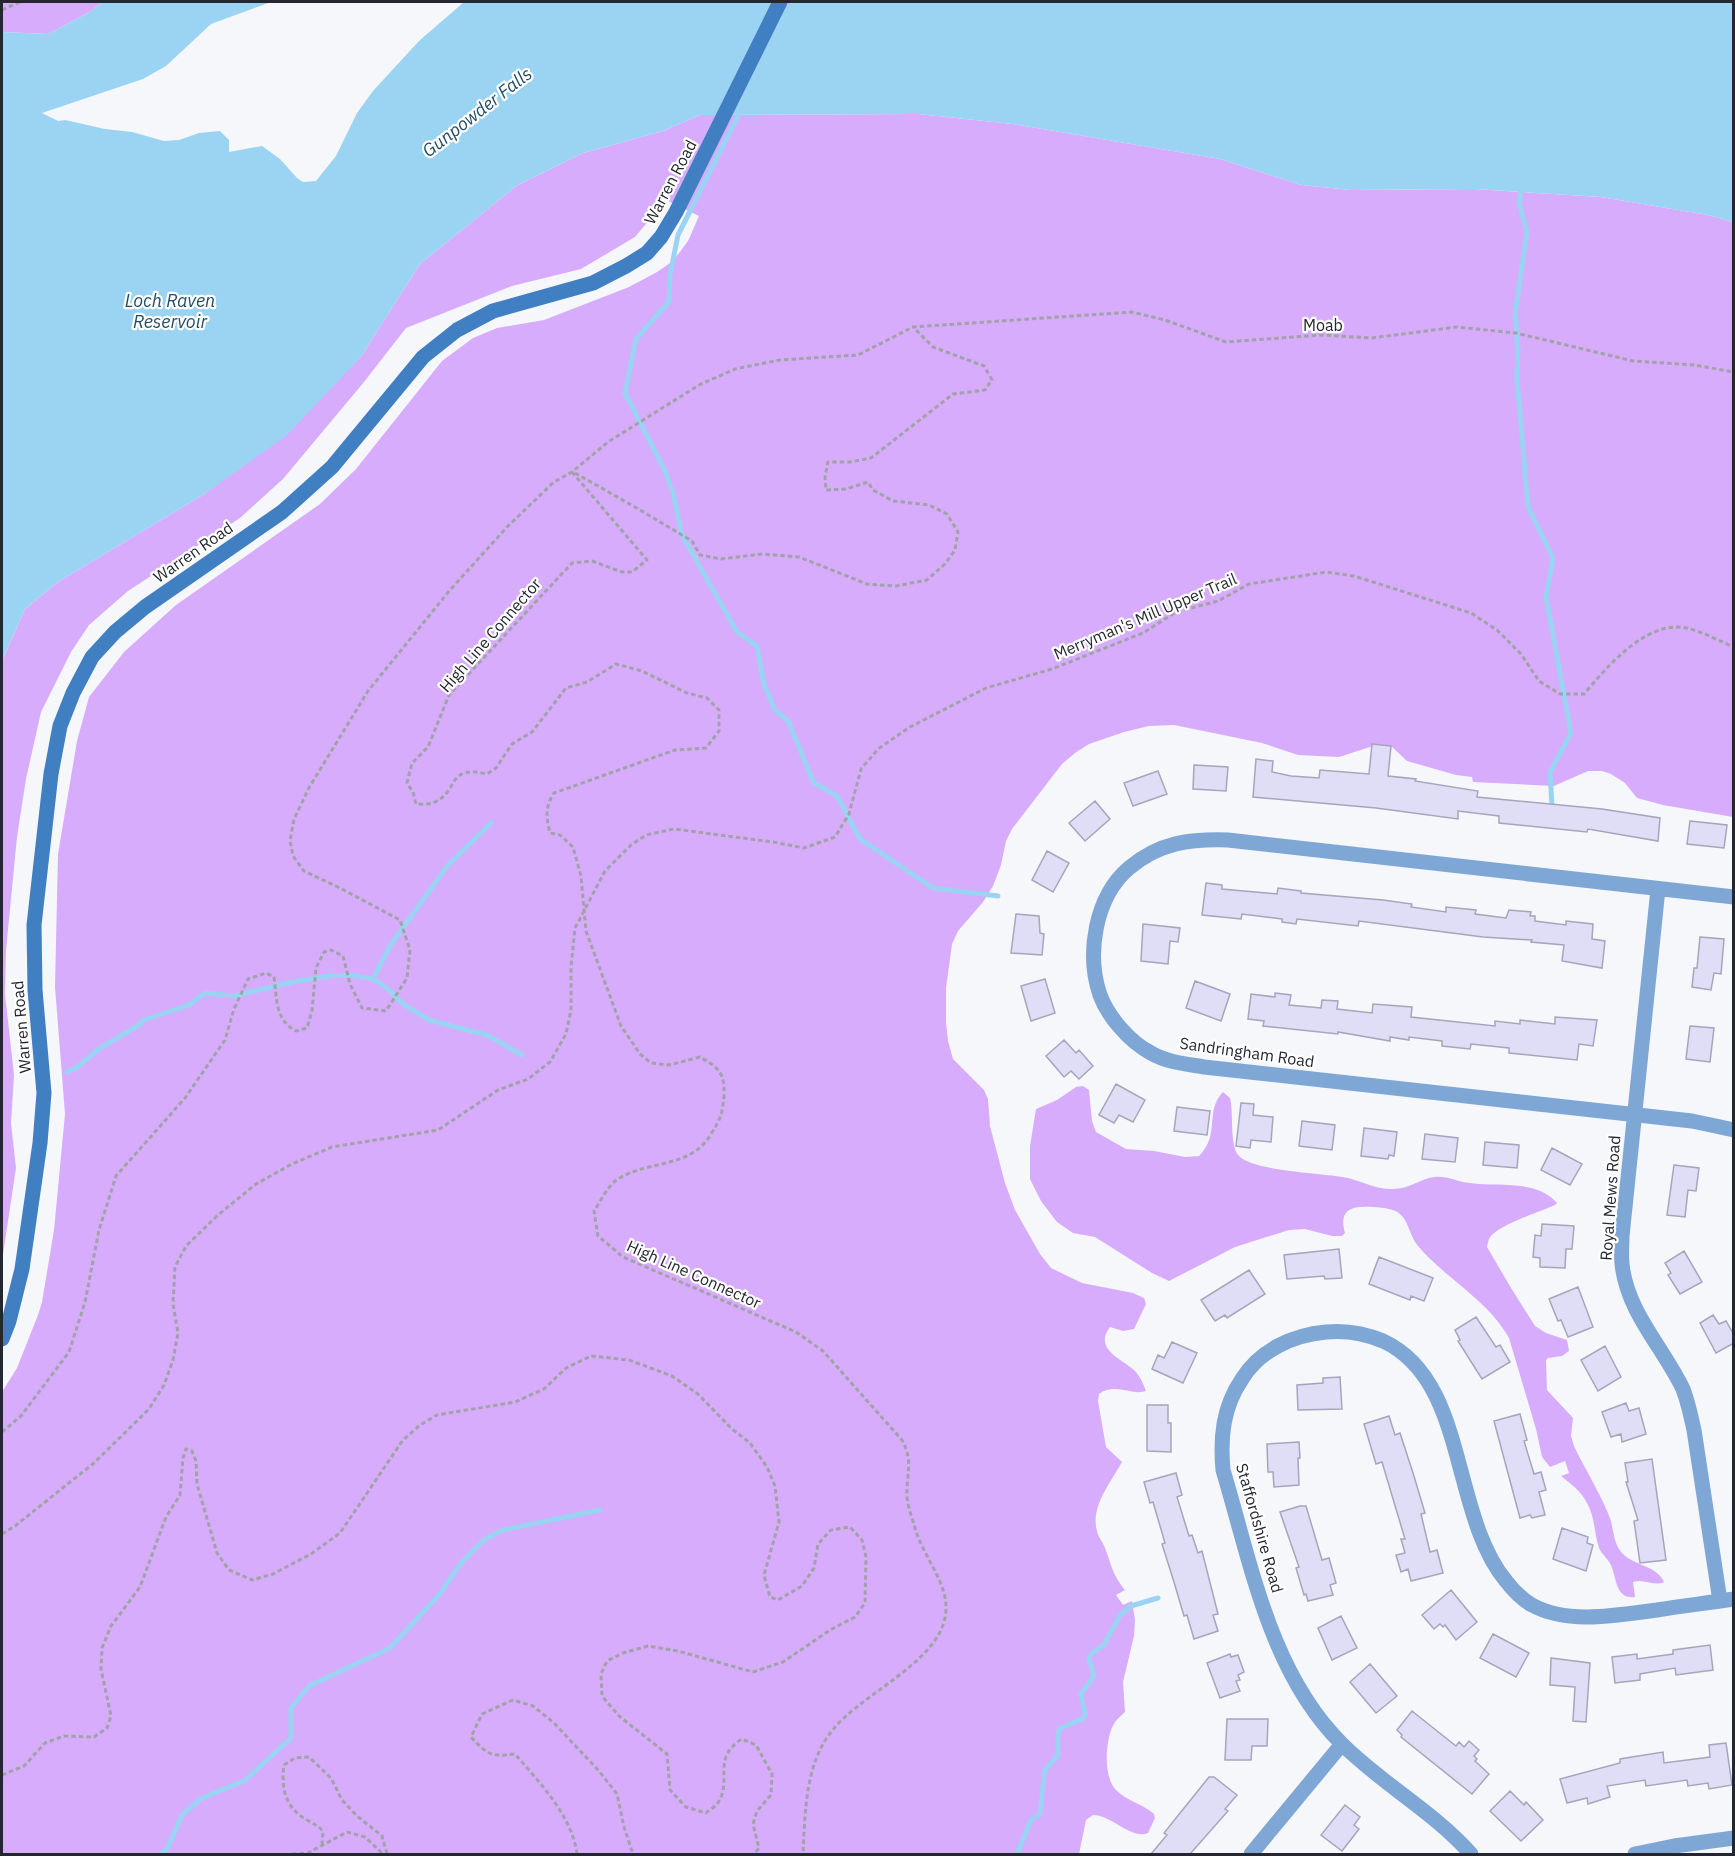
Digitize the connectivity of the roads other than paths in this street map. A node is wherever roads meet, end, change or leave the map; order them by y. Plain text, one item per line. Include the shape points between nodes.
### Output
1 (780, 2) edge
2 (1658, 889) junction
3 (1734, 897) edge
4 (1634, 1115) junction
5 (1734, 1130) edge
6 (2, 1339) edge
7 (1727, 1600) edge
8 (1342, 1744) junction
9 (1734, 1838) edge
10 (1251, 1854) edge
11 (1471, 1854) edge
12 (1635, 1854) edge

1 - 6 street, Warren Road via 676,212 647,253 593,283 493,311 457,330 423,357 332,467 282,512 146,607 92,657 60,726 51,774 34,925 34,990 44,1093 40,1143 22,1269
2 - 3 street, Sandringham Road
2 - 4 street, Royal Mews Road
2 - 4 street, Sandringham Road via 1199,839 1169,845 1128,869 1101,910 1095,935 1101,997 1131,1039 1151,1054 1204,1067
4 - 5 street, Sandringham Road
4 - 7 street, Royal Mews Road via 1622,1264 1637,1312 1683,1389
7 - 8 street, Staffordshire Road via 1581,1617 1533,1605 1515,1592 1496,1569 1481,1540 1441,1405 1414,1362 1396,1347 1372,1336 1344,1330 1291,1339 1268,1352 1234,1391 1221,1443 1223,1470 1274,1638 1294,1680
8 - 10 street
8 - 11 street, Staffordshire Road
9 - 12 street

